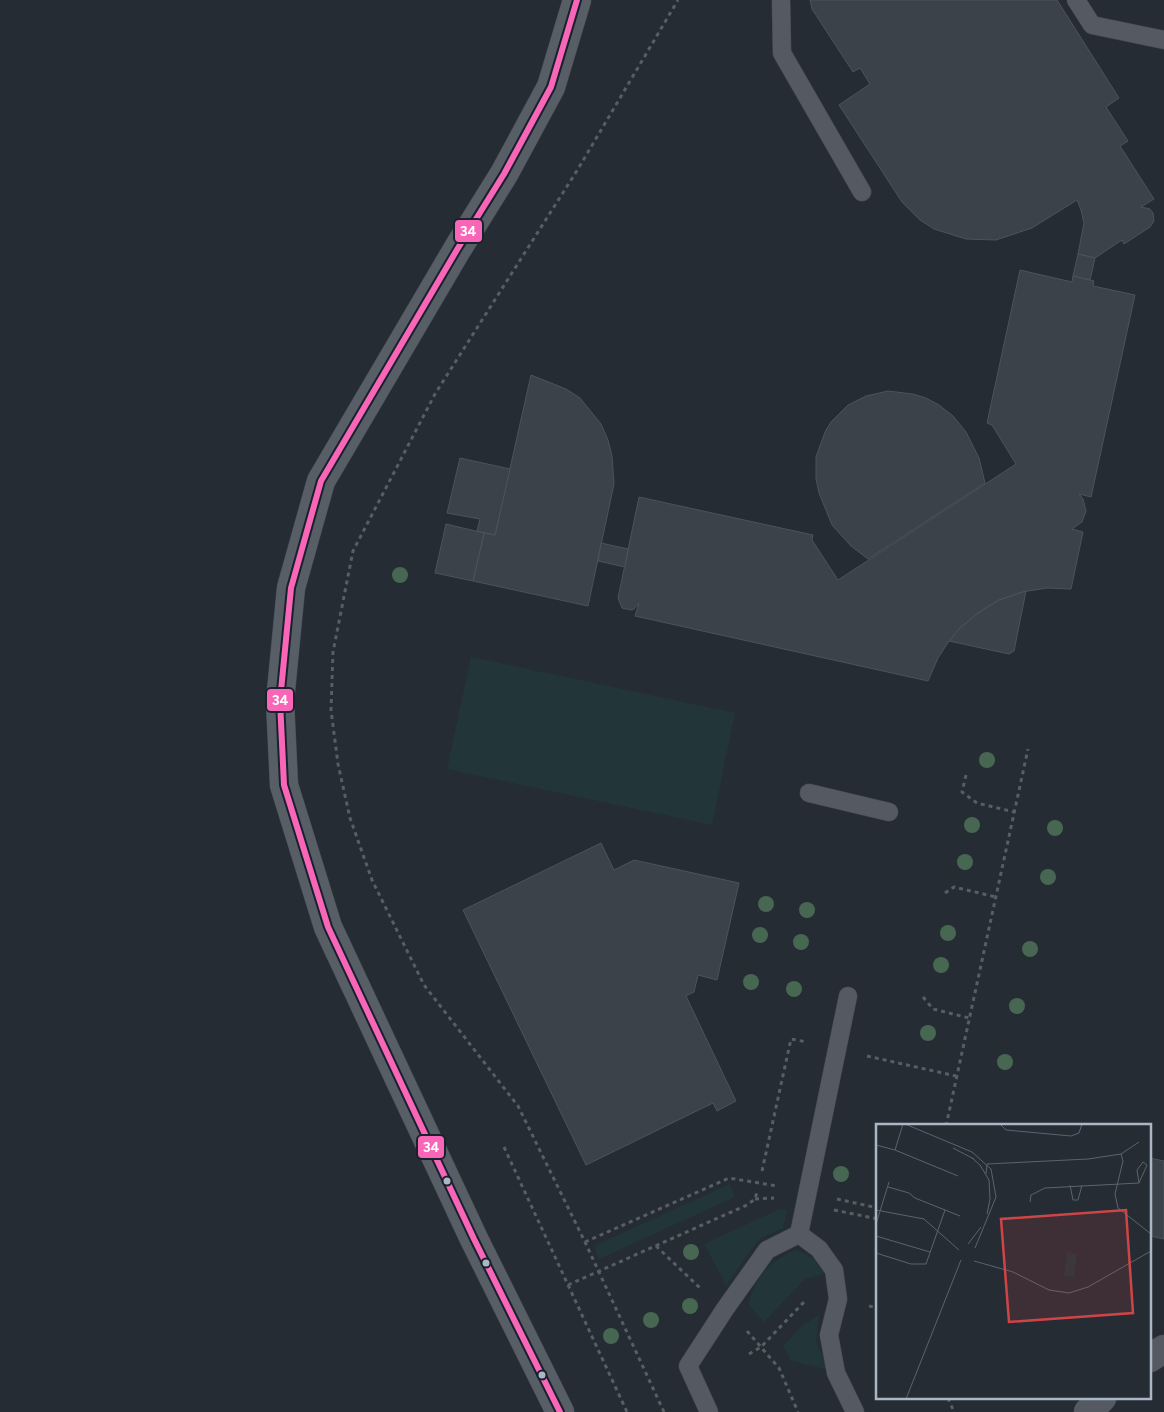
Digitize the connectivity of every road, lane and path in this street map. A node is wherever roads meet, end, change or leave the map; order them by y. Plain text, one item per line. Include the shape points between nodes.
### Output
1 (577, 0) edge
2 (678, 0) edge
3 (781, 0) edge
4 (1076, 0) edge
5 (1164, 40) edge
6 (862, 192) dead end
7 (1028, 749) dead end
8 (966, 775) dead end
9 (810, 793) dead end
10 (889, 812) dead end
11 (1014, 812) junction
12 (945, 894) dead end
13 (996, 897) junction
14 (848, 996) dead end
15 (923, 997) dead end
16 (969, 1018) junction
17 (810, 1043) dead end
18 (863, 1055) dead end
19 (956, 1076) junction
20 (946, 1124) edge
21 (504, 1147) dead end
22 (762, 1171) dead end
23 (784, 1188) dead end
24 (757, 1192) dead end
25 (830, 1198) dead end
26 (876, 1208) edge
27 (829, 1209) dead end
28 (876, 1219) edge
29 (799, 1234) junction
30 (585, 1242) junction
31 (656, 1246) junction
32 (598, 1271) junction
33 (568, 1285) junction
34 (708, 1294) dead end
35 (805, 1301) dead end
36 (742, 1325) dead end
37 (761, 1347) junction
38 (1164, 1349) edge
39 (749, 1354) dead end
40 (1152, 1357) edge
41 (949, 1400) edge
42 (1100, 1400) edge
43 (560, 1412) edge
44 (627, 1412) edge
45 (664, 1412) edge
46 (710, 1412) edge
47 (798, 1412) edge
48 (855, 1412) edge
49 (954, 1412) edge
50 (1088, 1412) edge

1 - 43 street via 551,87 509,166 321,481 291,588 280,701 284,785 328,927 474,1239
2 - 30 path via 578,169 435,394 352,551 333,652 331,710 338,764 350,818 372,880 424,985 518,1106
3 - 6 lane via 782,52
4 - 5 lane via 1092,24
7 - 11 path
8 - 11 path via 962,792 977,803
9 - 10 lane
11 - 13 path
12 - 13 path via 954,887
13 - 16 path
14 - 29 lane
15 - 16 path via 933,1009
16 - 19 path
17 - 22 path via 791,1039
18 - 19 path
19 - 20 path
21 - 33 path
23 - 30 path via 729,1178
24 - 31 path via 755,1199 747,1205
25 - 26 path
27 - 28 path
29 - 46 lane via 767,1250 688,1366
29 - 48 lane via 819,1249 834,1270 838,1300 829,1335 836,1374
30 - 32 path
31 - 32 path
31 - 34 path
32 - 33 path
32 - 45 path
33 - 44 path
35 - 37 path
36 - 37 path
37 - 39 path
37 - 47 path via 779,1368
38 - 40 street
41 - 49 path
42 - 50 street

